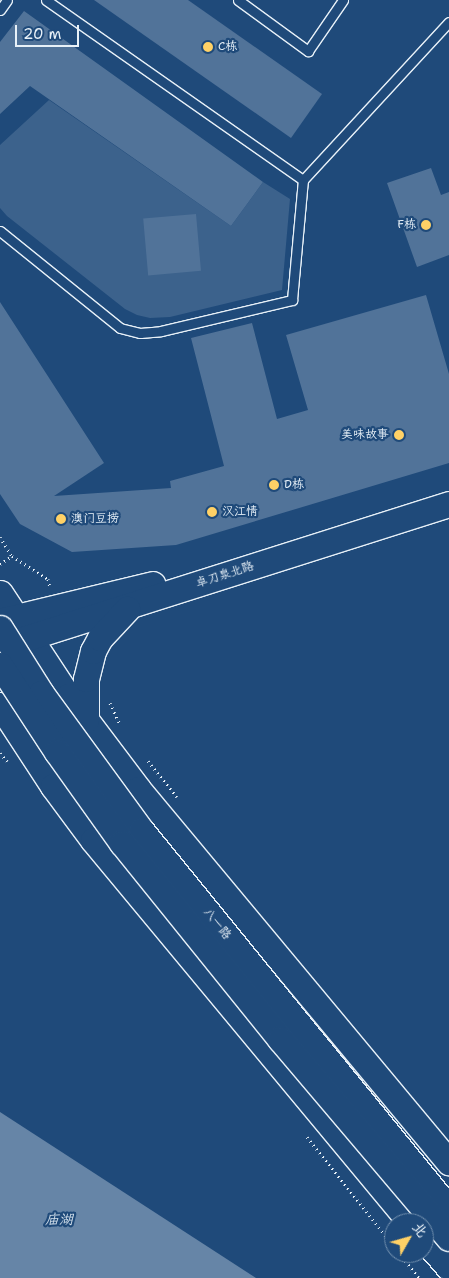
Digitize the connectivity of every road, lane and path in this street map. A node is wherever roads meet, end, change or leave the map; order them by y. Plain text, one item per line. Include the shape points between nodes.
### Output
1 (7, 0) edge
2 (46, 0) edge
3 (238, 0) edge
4 (343, 0) edge
5 (0, 10) edge
6 (449, 22) edge
7 (303, 180) junction
8 (0, 231) edge
9 (449, 492) edge
10 (449, 504) edge
11 (0, 537) edge
12 (12, 556) junction
13 (0, 564) edge
14 (48, 579) dead end
15 (0, 593) edge
16 (129, 607) junction
17 (11, 626) edge
18 (0, 647) edge
19 (0, 665) edge
20 (108, 693) dead end
21 (0, 705) edge
22 (86, 720) junction
23 (8, 726) edge
24 (124, 731) dead end
25 (449, 1162) edge
26 (449, 1209) edge
27 (403, 1213) edge
28 (449, 1238) edge
29 (434, 1251) edge
30 (407, 1263) edge
31 (449, 1268) edge
32 (419, 1278) edge

1 - 5 lane
2 - 7 lane
3 - 4 lane via 308,51
6 - 7 lane
7 - 8 lane via 292,300 162,331 140,333 120,328
9 - 17 main road, 卓刀泉北路
10 - 16 main road, 卓刀泉北路
11 - 12 path
12 - 13 path
12 - 14 path
15 - 17 main road, 八一路
16 - 17 main road, 卓刀泉北路
16 - 22 main road via 100,638 93,651 86,679
17 - 18 main road, 卓刀泉北路
17 - 22 main road
17 - 26 main road, 八一路, bridge via 42,693 141,830
19 - 28 main road, 八一路, bridge via 62,760 122,843 280,1039
20 - 24 path via 112,711
21 - 23 main road
22 - 25 main road via 173,833
23 - 27 main road via 92,840
29 - 31 main road
30 - 32 path

